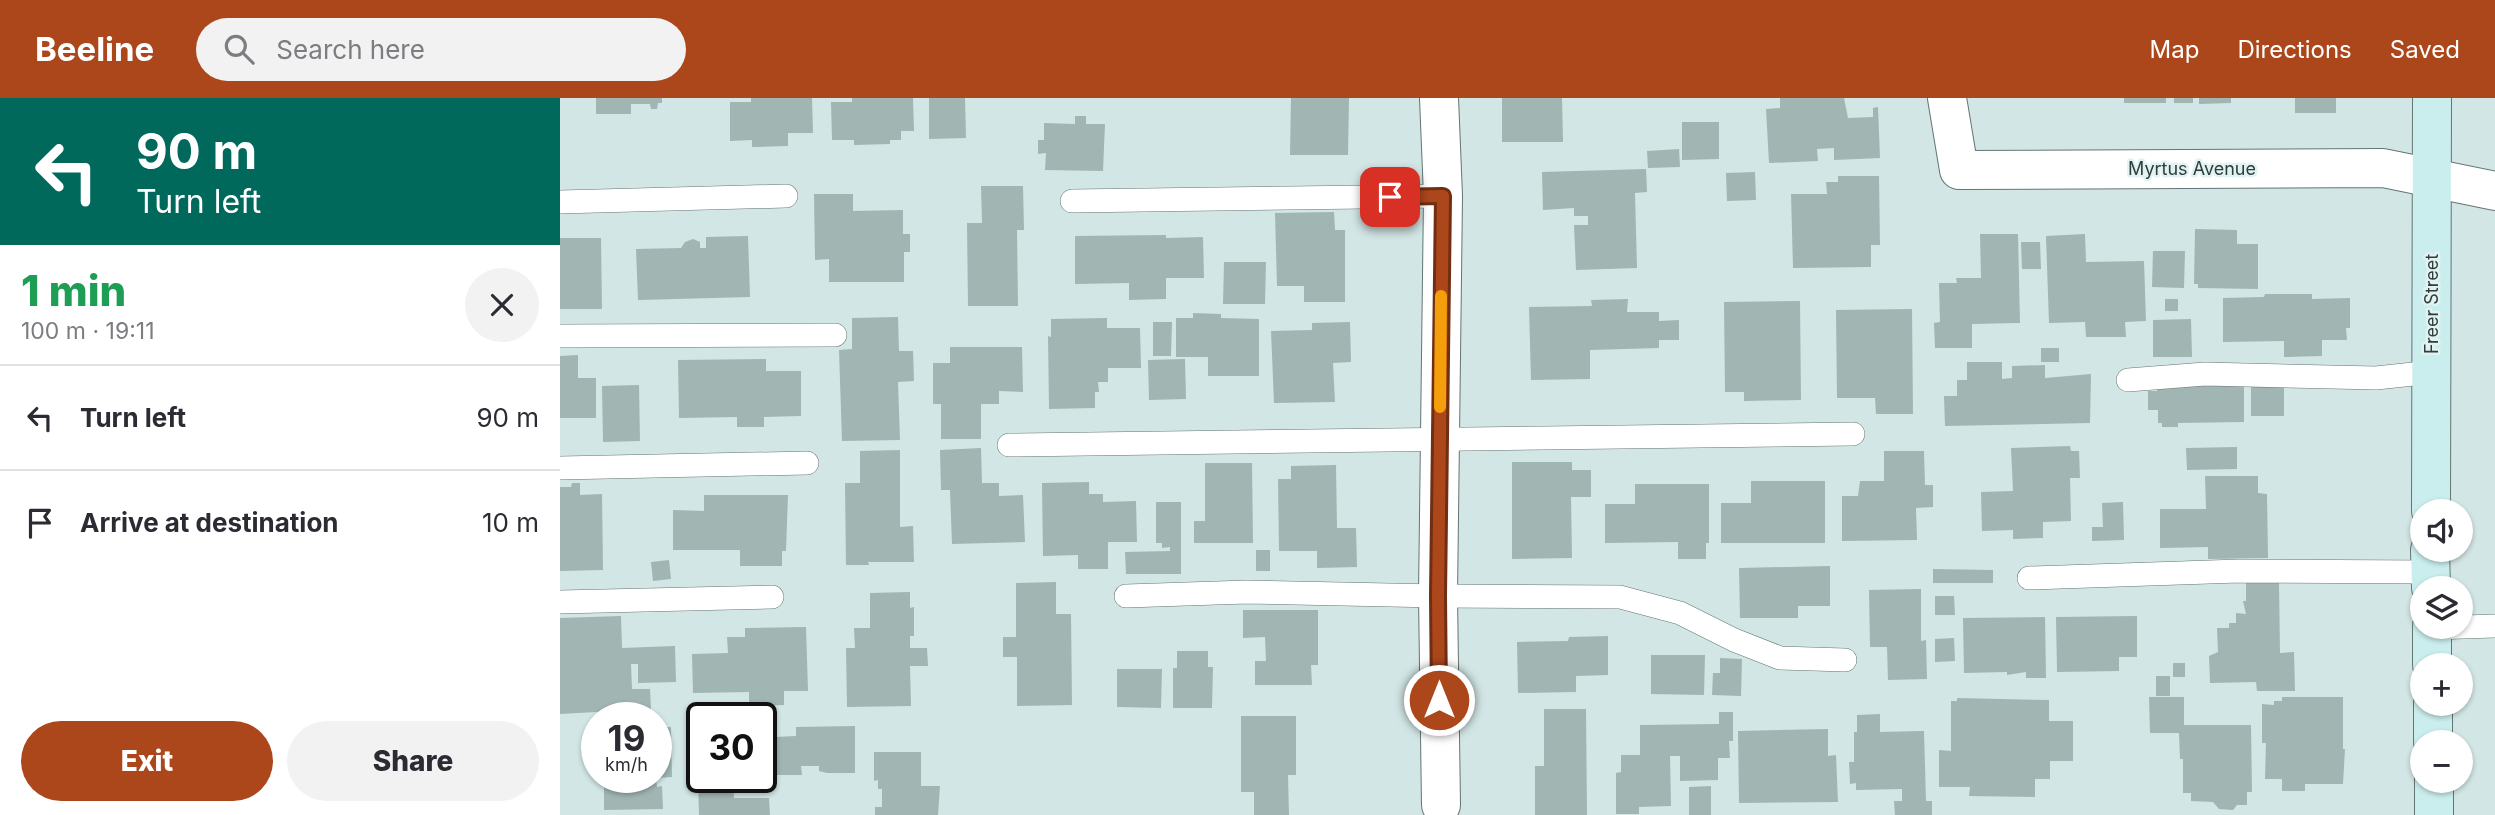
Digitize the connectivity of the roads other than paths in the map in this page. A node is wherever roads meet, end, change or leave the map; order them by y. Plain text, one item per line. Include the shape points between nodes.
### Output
1 (1439, 98) edge
2 (1947, 98) edge
3 (2432, 98) edge
4 (2431, 177) junction
5 (2495, 191) edge
6 (786, 196) dead end
7 (1443, 196) junction
8 (1072, 201) dead end
9 (560, 202) edge
10 (560, 335) edge
11 (835, 335) dead end
12 (2432, 372) junction
13 (2129, 380) dead end
14 (1853, 434) dead end
15 (1440, 439) junction
16 (1009, 445) dead end
17 (807, 463) dead end
18 (560, 468) edge
19 (2431, 499) edge
20 (2430, 570) edge
21 (2029, 578) dead end
22 (1126, 596) dead end
23 (1438, 596) junction
24 (772, 597) dead end
25 (560, 602) edge
26 (2473, 626) edge
27 (2495, 626) edge
28 (1845, 660) dead end
29 (2434, 793) edge
30 (1447, 810) edge
31 (2434, 815) edge

1 - 7 street
2 - 4 street, Myrtus Avenue via 1959,170 2383,167
3 - 4 street, Freer Street
4 - 5 street, Myrtus Avenue
4 - 12 street, Freer Street
6 - 9 lane
7 - 8 lane
7 - 15 street
10 - 11 lane
12 - 13 lane via 2376,378 2205,374
12 - 19 street, Freer Street
14 - 15 lane
15 - 16 lane
15 - 23 street
17 - 18 lane
20 - 21 lane
22 - 23 lane via 1247,592
23 - 28 lane via 1620,597 1680,613 1780,658
23 - 30 street
24 - 25 lane
26 - 27 lane
29 - 31 street

